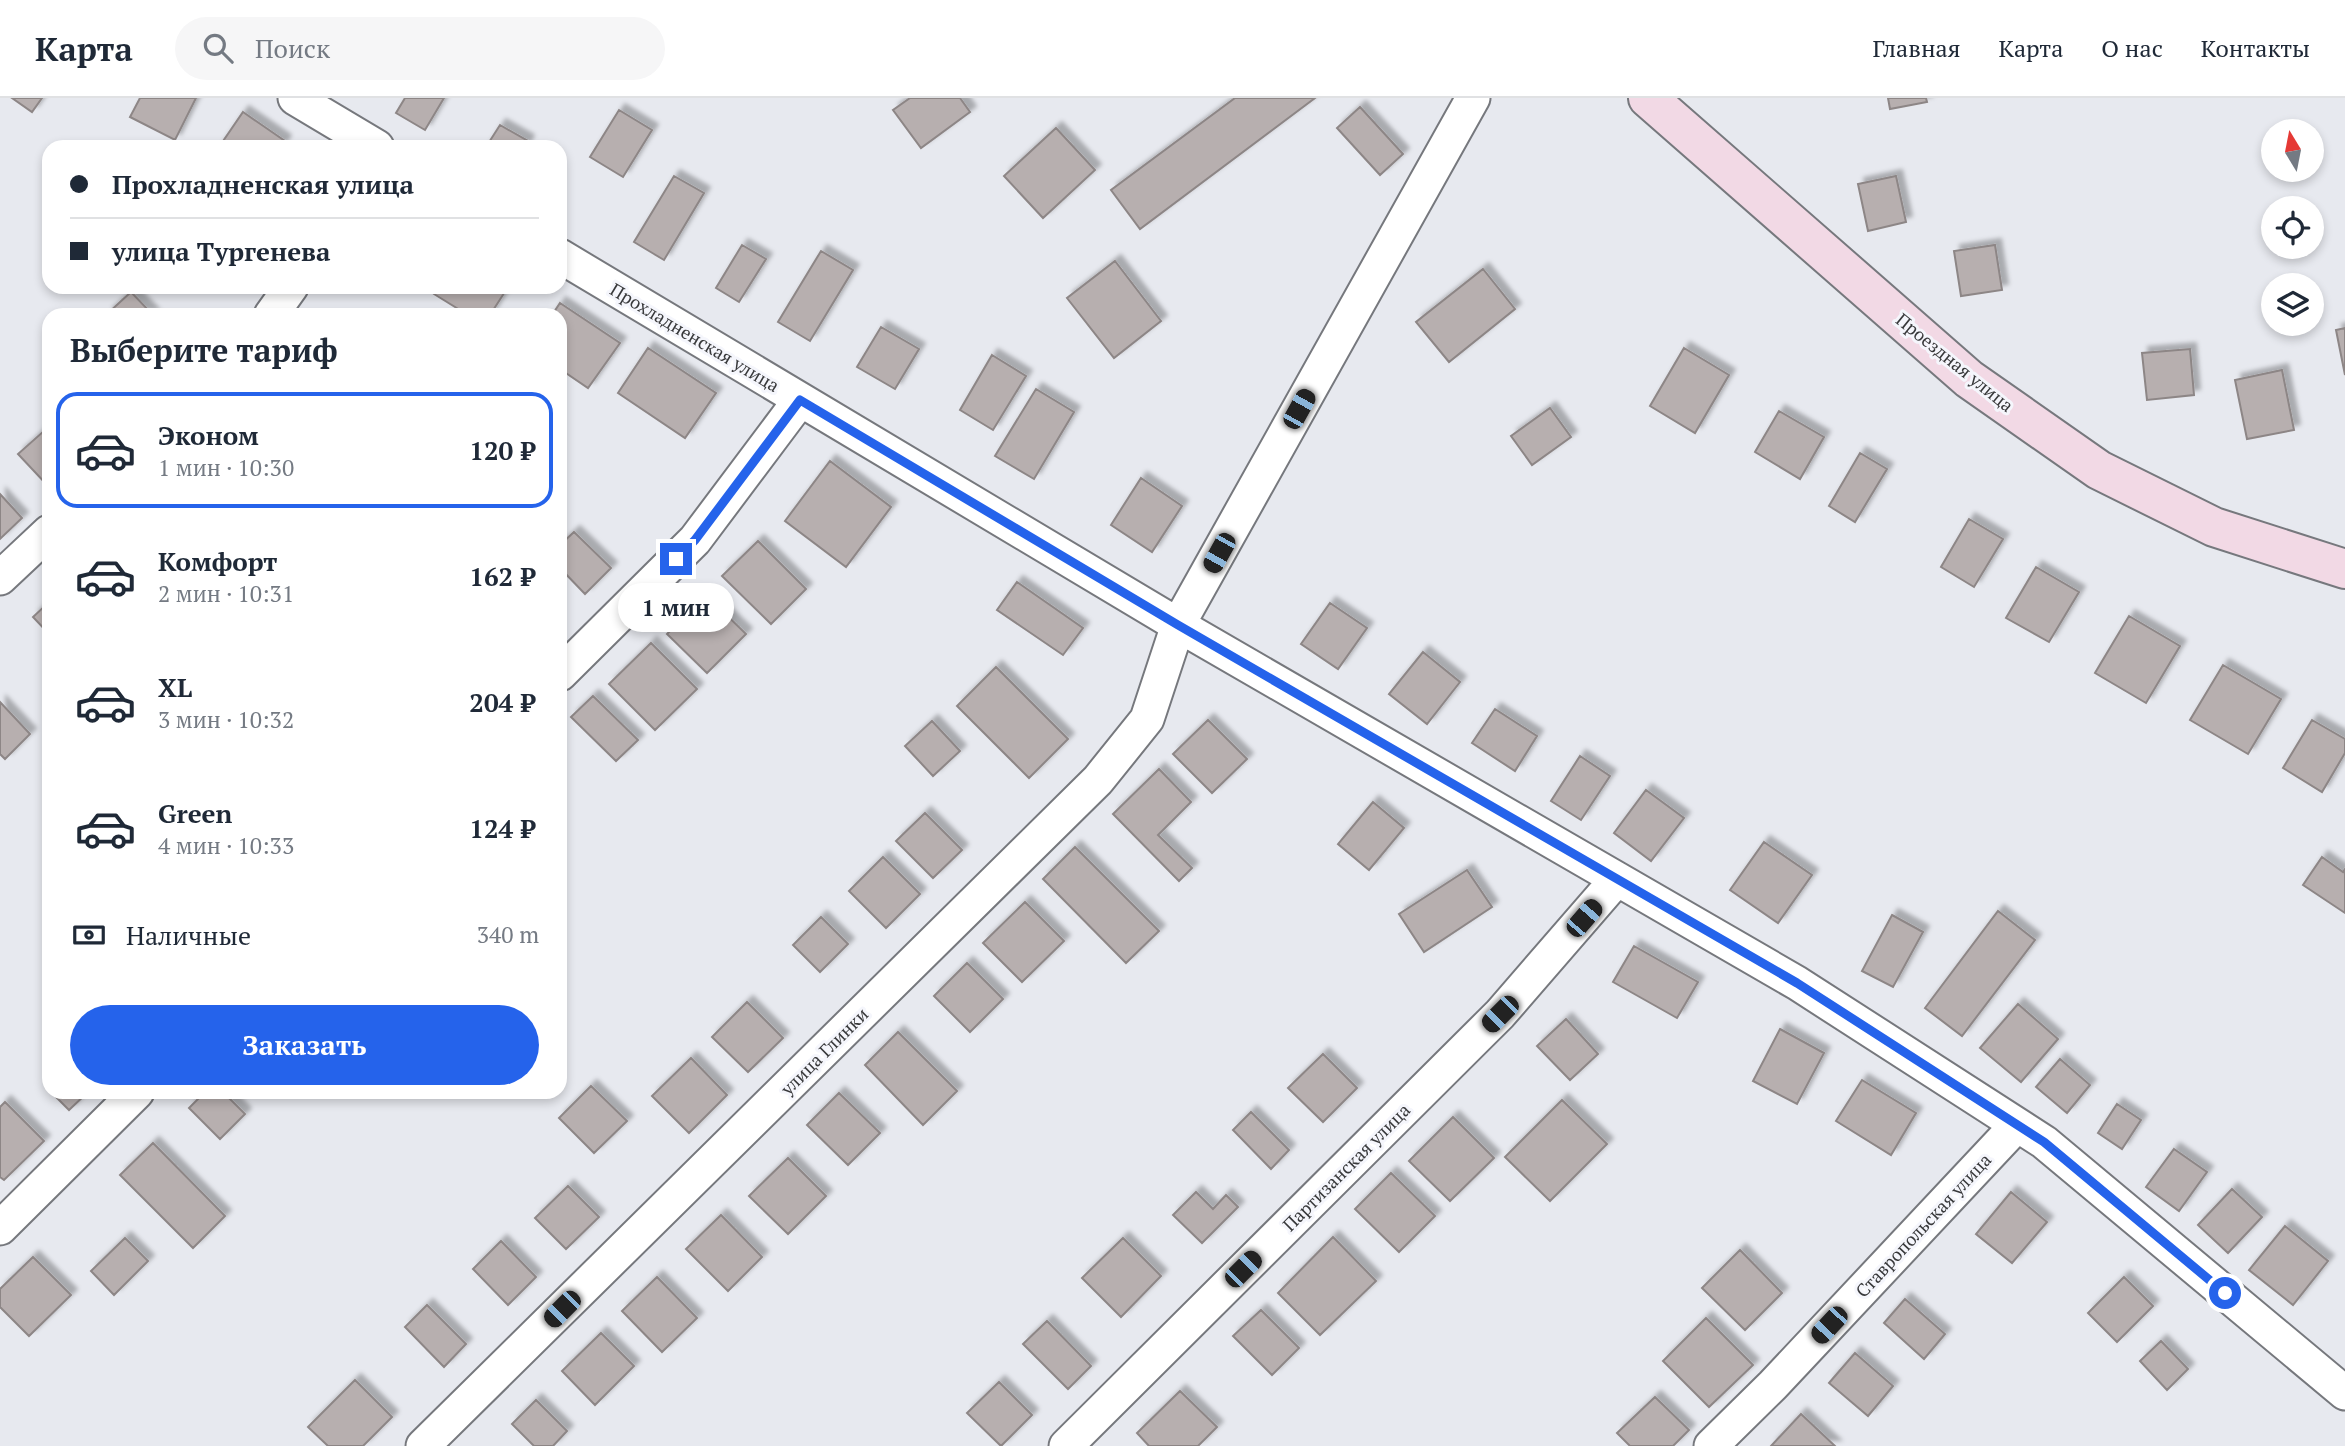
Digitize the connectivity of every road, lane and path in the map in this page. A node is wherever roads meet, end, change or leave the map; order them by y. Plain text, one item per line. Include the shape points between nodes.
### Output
1 (295, 98) edge
2 (1473, 98) edge
3 (1648, 98) edge
4 (365, 140) edge
5 (567, 260) edge
6 (800, 400) junction
7 (42, 539) edge
8 (2345, 569) edge
9 (0, 578) edge
10 (1178, 625) junction
11 (567, 667) edge
12 (1617, 879) junction
13 (130, 1099) edge
14 (2017, 1125) junction
15 (0, 1228) edge
16 (2345, 1393) edge
17 (423, 1446) edge
18 (1066, 1446) edge
19 (1711, 1446) edge

1 - 4 street
2 - 10 street, улица Глинки
3 - 8 main road, Проездная улица via 1969,379 2099,470 2214,527
5 - 6 street, Прохладненская улица
6 - 10 street, Прохладненская улица
6 - 11 street via 695,540
7 - 9 street
10 - 12 street, Прохладненская улица
10 - 17 street, улица Глинки via 1147,719 1098,780
12 - 14 street, Прохладненская улица via 1797,983
12 - 18 street, Партизанская улица via 1500,1014
13 - 15 street
14 - 16 street, Прохладненская улица via 2044,1142
14 - 19 street, Ставропольская улица

